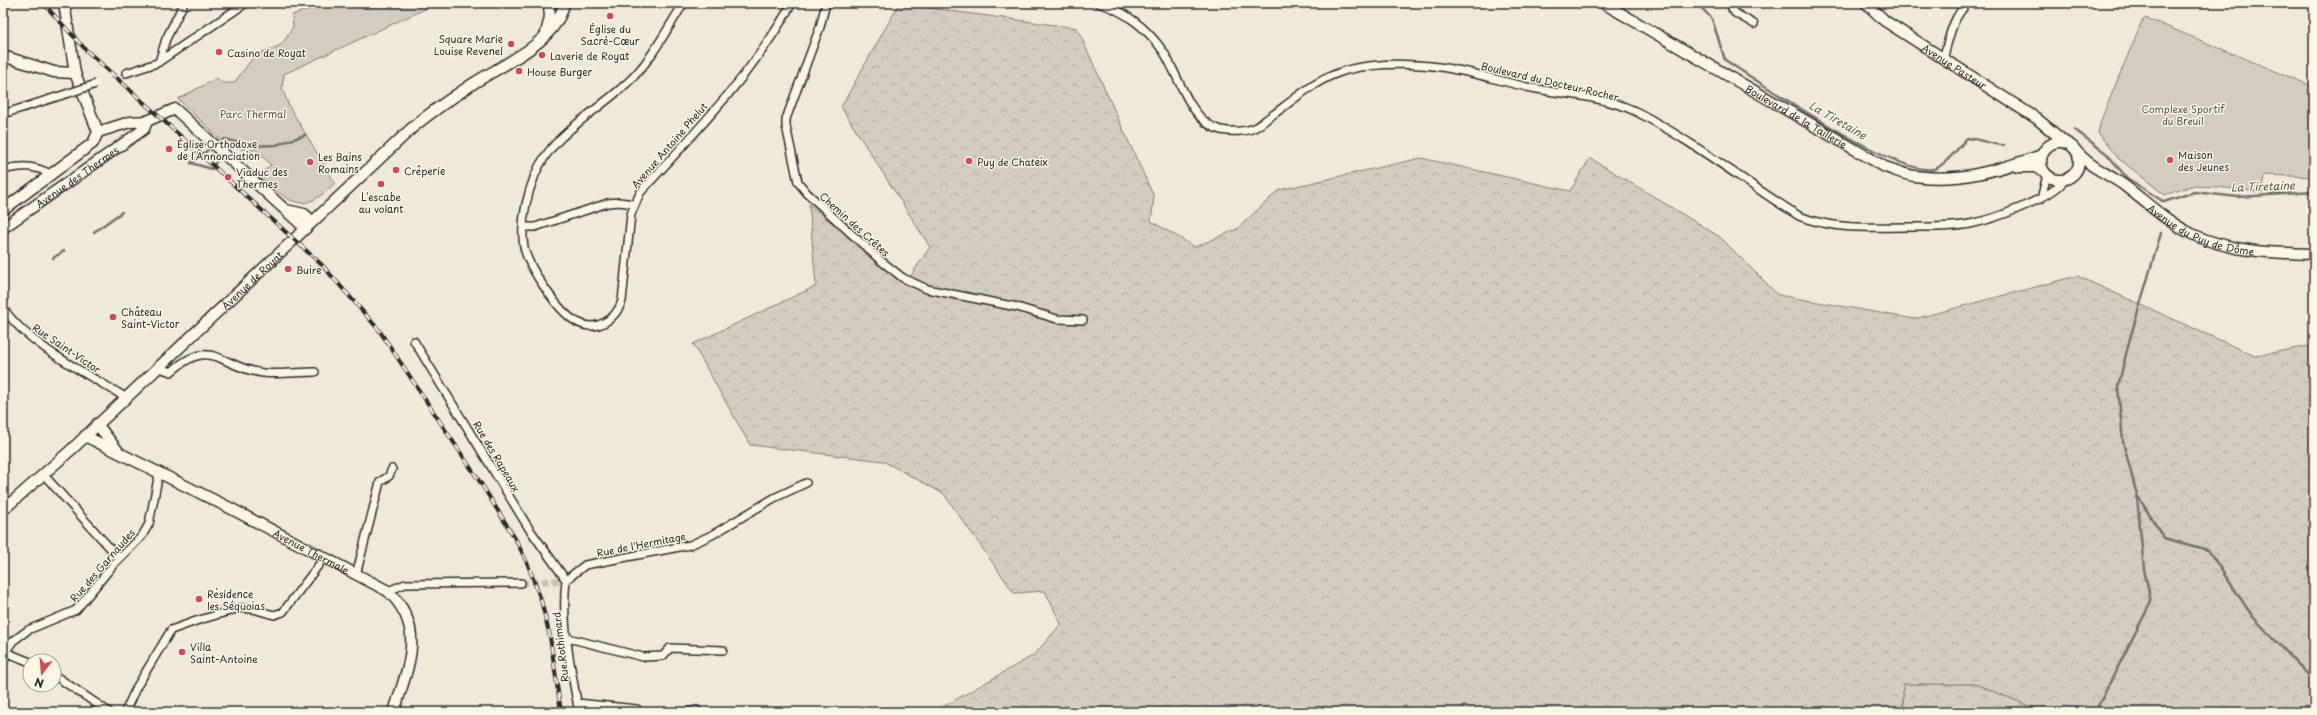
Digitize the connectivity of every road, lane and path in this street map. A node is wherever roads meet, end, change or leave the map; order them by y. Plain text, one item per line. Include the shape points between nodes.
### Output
1 (64, 3) edge
2 (184, 3) edge
3 (246, 3) edge
4 (684, 3) edge
5 (792, 3) edge
6 (826, 3) edge
7 (1098, 3) edge
8 (1603, 3) edge
9 (1735, 3) edge
10 (1866, 3) edge
11 (1968, 3) edge
12 (548, 5) edge
13 (565, 5) edge
14 (1754, 24) dead end
15 (545, 35) junction
16 (3, 56) edge
17 (1943, 59) junction
18 (159, 62) junction
19 (75, 73) junction
20 (126, 73) dead end
21 (96, 84) dead end
22 (3, 114) edge
23 (147, 121) junction
24 (2045, 126) junction
25 (98, 132) junction
26 (2066, 143) junction
27 (2044, 152) junction
28 (2078, 153) junction
29 (2005, 168) junction
30 (3, 170) edge
31 (2045, 172) junction
32 (2100, 172) junction
33 (2075, 173) junction
34 (52, 176) junction
35 (2065, 180) junction
36 (2040, 199) junction
37 (634, 204) junction
38 (3, 210) edge
39 (308, 224) junction
40 (523, 227) junction
41 (3, 228) edge
42 (2314, 254) edge
43 (3, 308) edge
44 (1083, 320) dead end
45 (414, 341) dead end
46 (157, 367) junction
47 (315, 372) dead end
48 (125, 398) junction
49 (97, 424) junction
50 (85, 436) junction
51 (118, 451) junction
52 (392, 469) dead end
53 (43, 474) junction
54 (159, 474) junction
55 (806, 483) dead end
56 (3, 510) edge
57 (119, 558) junction
58 (324, 558) junction
59 (356, 575) junction
60 (566, 580) junction
61 (521, 583) tunnel mouth
62 (388, 591) junction
63 (568, 638) junction
64 (723, 650) dead end
65 (5, 651) edge
66 (22, 658) edge
67 (3, 663) edge
68 (62, 680) edge
69 (577, 703) junction
70 (697, 710) dead end
71 (109, 712) edge
72 (125, 712) edge
73 (394, 712) edge
74 (579, 712) edge
75 (640, 712) edge
76 (688, 712) edge

1 - 19 main road
2 - 18 street via 166,39
3 - 18 street
4 - 40 street, Avenue Antoine Phelut via 646,63 627,84 554,145 543,158 527,198
5 - 37 street, Avenue Antoine Phelut via 756,60 640,193
6 - 44 street, Chemin des Crêtes via 817,37 786,119 798,182 814,202 880,260 915,285 1017,307 1057,319
7 - 36 street, Boulevard du Docteur Rocher via 1128,17 1145,29 1174,69 1197,116 1212,128 1223,131 1238,132 1254,128 1319,80 1347,70 1421,64 1602,101 1635,111 1697,147 1799,216 1817,223 1865,227 1949,227 1972,224
8 - 29 main road, Boulevard de la Taillerie via 1885,168 1914,176 1945,178
9 - 14 street via 1732,9 1734,13
10 - 17 main road, Avenue Pasteur via 1885,21
11 - 17 street via 1955,19
12 - 13 main road via 554,9
12 - 15 main road via 550,17
13 - 15 main road, Avenue de Royat via 560,18
15 - 39 main road, Avenue de Royat via 510,61 440,105
16 - 19 main road via 54,72
17 - 24 main road, Avenue Pasteur
18 - 20 street
19 - 25 main road
21 - 22 street, bridge
23 - 25 main road, Avenue des Thermes via 130,122
23 - 39 main road, Avenue des Thermes via 175,109 286,210
23 - 41 main road, Avenue des Thermes via 144,129
24 - 26 main road, Avenue Pasteur
24 - 27 main road
25 - 34 main road via 93,143
26 - 27 main road via 2052,144
26 - 28 main road
27 - 29 main road, Boulevard de la Taillerie
27 - 31 main road
28 - 32 main road, Avenue du Puy de Dôme
28 - 33 main road via 2079,160
29 - 31 main road, Boulevard de la Taillerie via 2035,167
30 - 34 street via 18,166 39,168
31 - 35 main road via 2058,180
31 - 36 street
32 - 33 main road, Avenue du Puy de Dôme
32 - 42 main road, Avenue du Puy de Dôme via 2118,181 2191,234 2259,252
33 - 35 main road
34 - 38 main road
35 - 36 street, Boulevard du Docteur Rocher via 2058,188
37 - 40 street via 608,203 535,227
37 - 40 street, Avenue Antoine Phelut via 622,301 613,318 604,324 592,326 571,318 542,284 528,261
39 - 46 main road, Avenue de Royat
43 - 48 street, Rue Saint-Victor via 20,328 46,348
45 - 60 street, Rue des Rapeaux via 528,527
46 - 47 street via 172,372 185,360 205,353 263,372
46 - 48 main road, Avenue de Royat
48 - 49 main road, Avenue de Royat
49 - 50 main road, Avenue de Royat
49 - 51 main road, Avenue Thermale
50 - 51 main road, Avenue Thermale via 93,442
50 - 53 main road, Avenue de Royat
51 - 54 main road, Avenue Thermale
52 - 59 street via 389,476 380,482
53 - 56 main road, Avenue de Royat
53 - 57 street
54 - 57 street, Rue des Garnaudes via 149,524 142,536
54 - 58 main road, Avenue Thermale
55 - 60 street, Rue de l'Hermitage via 774,498 712,536 690,544 585,565
57 - 65 street, Rue des Garnaudes via 76,610 28,630
58 - 59 main road, Avenue Thermale
58 - 72 street via 283,612 274,615 240,608 171,630 136,688
59 - 62 main road, Avenue Thermale
60 - 63 street, Rue Rothimard via 564,598
61 - 62 street via 405,584
62 - 73 main road, Avenue Thermale via 402,606 412,639 411,657
63 - 64 street via 643,657 663,656 670,648
63 - 69 street, Rue Rothimard
65 - 66 street
65 - 67 street
68 - 71 street
69 - 74 street, Rue Rothimard
69 - 75 street via 637,709
70 - 76 street

